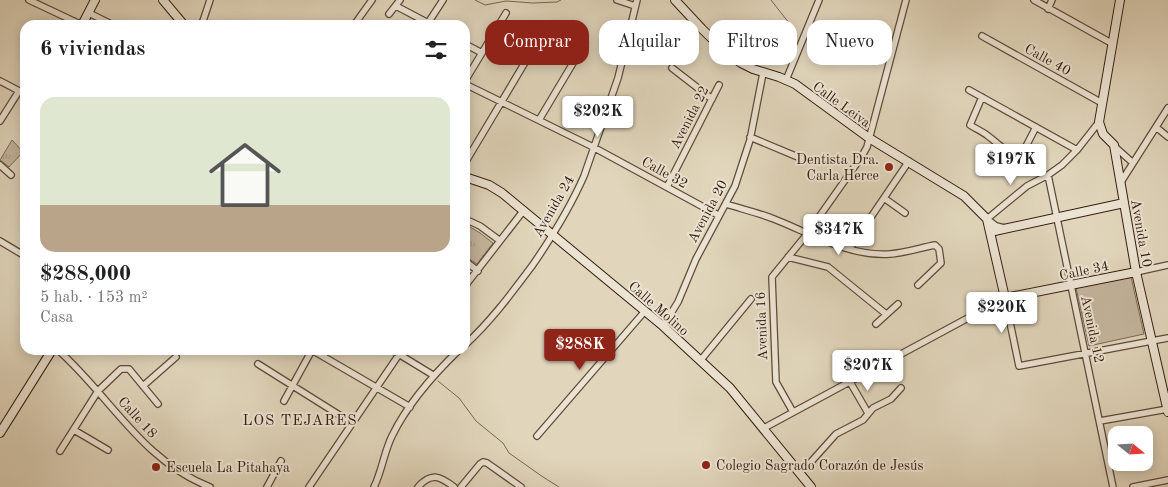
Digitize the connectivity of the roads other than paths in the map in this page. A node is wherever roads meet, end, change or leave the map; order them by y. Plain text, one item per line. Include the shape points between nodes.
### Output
1 (29, 0) edge
2 (95, 0) edge
3 (163, 0) edge
4 (210, 0) edge
5 (372, 0) edge
6 (443, 0) edge
7 (617, 0) edge
8 (675, 0) edge
9 (819, 0) edge
10 (906, 0) edge
11 (1034, 0) edge
12 (1052, 0) edge
13 (1120, 0) edge
14 (398, 3) edge
15 (636, 3) edge
16 (1048, 8) junction
17 (88, 13) junction
18 (506, 13) dead end
19 (389, 14) dead end
20 (71, 20) edge
21 (84, 20) edge
22 (103, 20) edge
23 (180, 20) edge
24 (203, 20) edge
25 (358, 20) edge
26 (424, 20) edge
27 (432, 20) edge
28 (982, 36) dead end
29 (1113, 44) junction
30 (470, 47) edge
31 (482, 53) junction
32 (524, 65) edge
33 (572, 65) edge
34 (672, 68) dead end
35 (763, 72) junction
36 (470, 73) edge
37 (786, 80) junction
38 (0, 81) edge
39 (470, 85) edge
40 (719, 85) dead end
41 (970, 90) dead end
42 (20, 92) edge
43 (20, 96) edge
44 (982, 97) junction
45 (712, 98) junction
46 (502, 102) junction
47 (1102, 103) junction
48 (1168, 108) edge
49 (539, 120) junction
50 (0, 121) edge
51 (1099, 122) junction
52 (1036, 127) junction
53 (1156, 127) junction
54 (750, 137) junction
55 (1168, 137) edge
56 (869, 138) junction
57 (1114, 145) junction
58 (593, 147) junction
59 (1077, 150) junction
60 (470, 155) edge
61 (805, 160) dead end
62 (909, 161) junction
63 (1133, 163) junction
64 (0, 166) edge
65 (11, 175) dead end
66 (1048, 175) junction
67 (470, 179) edge
68 (1121, 182) junction
69 (667, 187) junction
70 (884, 198) junction
71 (1124, 203) junction
72 (726, 204) junction
73 (524, 210) junction
74 (905, 213) dead end
75 (718, 215) junction
76 (1057, 217) junction
77 (987, 219) junction
78 (470, 221) edge
79 (1005, 228) junction
80 (990, 232) junction
81 (807, 234) junction
82 (553, 235) junction
83 (499, 240) junction
84 (0, 241) edge
85 (850, 248) junction
86 (20, 253) edge
87 (788, 257) junction
88 (470, 265) edge
89 (1168, 265) edge
90 (478, 271) junction
91 (1136, 272) junction
92 (470, 280) edge
93 (918, 285) dead end
94 (1071, 286) junction
95 (1005, 298) junction
96 (751, 299) dead end
97 (898, 304) dead end
98 (645, 311) junction
99 (886, 314) junction
100 (876, 324) dead end
101 (663, 326) junction
102 (1168, 338) edge
103 (470, 340) edge
104 (1153, 341) junction
105 (1086, 354) junction
106 (49, 355) edge
107 (64, 355) edge
108 (309, 355) edge
109 (321, 355) edge
110 (398, 355) edge
111 (404, 355) edge
112 (454, 355) edge
113 (176, 357) dead end
114 (700, 361) junction
115 (258, 364) dead end
116 (433, 375) junction
117 (850, 382) junction
118 (293, 385) junction
119 (143, 386) junction
120 (376, 387) junction
121 (901, 388) dead end
122 (98, 391) junction
123 (284, 401) dead end
124 (158, 404) dead end
125 (410, 407) junction
126 (1168, 410) edge
127 (793, 412) junction
128 (868, 413) junction
129 (1100, 421) junction
130 (352, 423) junction
131 (764, 428) junction
132 (74, 430) junction
133 (0, 433) edge
134 (537, 436) dead end
135 (108, 450) dead end
136 (60, 451) dead end
137 (281, 461) dead end
138 (799, 471) junction
139 (1168, 480) edge
140 (210, 487) edge
141 (267, 487) edge
142 (309, 487) edge
143 (374, 487) edge
144 (418, 487) edge
145 (454, 487) edge
146 (461, 487) edge
147 (521, 487) edge
148 (811, 487) edge
149 (1113, 487) edge
150 (1133, 487) edge

1 - 20 street
2 - 17 main road
3 - 23 main road
4 - 24 street
5 - 25 street
6 - 27 street
7 - 15 street
8 - 35 main road, Calle Leiva via 740,64
9 - 37 street
10 - 56 street, Avenida 16
11 - 16 street
12 - 16 street
13 - 29 main road
14 - 19 street
14 - 26 street
15 - 58 street, Avenida 24 via 618,78
16 - 29 street
17 - 21 main road
17 - 22 street
18 - 31 street
28 - 47 street, Calle 40
29 - 47 main road
30 - 31 street
31 - 36 street
32 - 46 street
33 - 49 street
34 - 45 street
35 - 37 main road, Calle Leiva
35 - 54 street, Avenida 20
37 - 56 main road, Calle Leiva
38 - 42 street
39 - 46 street, Calle 32
40 - 45 street, Avenida 22
41 - 44 street
43 - 50 street
44 - 52 street
44 - 52 street via 969,128 989,136 1000,147 1017,154 1023,152
45 - 69 street, Avenida 22
46 - 49 street, Calle 32
46 - 60 street
47 - 51 main road
48 - 53 street
49 - 58 street, Calle 32
51 - 57 main road via 1103,134
51 - 59 street
52 - 59 street
53 - 55 street
53 - 63 street
54 - 61 street
54 - 72 street, Avenida 20
56 - 62 main road, Calle Leiva
56 - 81 street, Avenida 16 via 862,156
57 - 63 street
57 - 68 main road, Avenida 10
58 - 69 street, Calle 32
58 - 82 street, Avenida 24 via 578,192
59 - 66 street
62 - 70 street
62 - 77 main road, Calle Leiva via 964,196
63 - 68 street
64 - 65 street
66 - 76 street, Avenida 12
66 - 77 street via 1027,186
67 - 73 main road, Calle Molino via 489,185
68 - 71 main road, Avenida 10
69 - 75 street, Calle 32
70 - 74 street
70 - 85 street
71 - 76 main road
71 - 91 main road, Avenida 10
72 - 75 street, Avenida 20
72 - 81 street via 774,219
73 - 82 main road, Calle Molino
73 - 83 street
75 - 101 street, Avenida 20 via 678,302
76 - 79 main road
76 - 94 street, Avenida 12
77 - 79 street
77 - 80 main road
78 - 83 street
79 - 80 main road
80 - 95 main road
81 - 85 street
81 - 87 street, Avenida 16
82 - 98 main road, Calle Molino
82 - 103 street, Avenida 24 via 510,297
83 - 90 street
84 - 86 street
85 - 93 street via 890,254 938,246 941,263
87 - 99 street via 828,266
87 - 127 street, Avenida 16 via 774,273 772,282 776,382
88 - 90 street
89 - 91 street, Calle 34
90 - 92 street
91 - 94 main road, Calle 34
91 - 104 main road, Avenida 10
94 - 95 main road, Calle 34
94 - 105 street, Avenida 12
95 - 105 street via 1019,366
95 - 117 street
96 - 114 street
97 - 99 street
98 - 101 main road, Calle Molino
98 - 134 street
99 - 100 street
101 - 114 main road, Calle Molino
102 - 104 street
104 - 105 street
104 - 126 main road, Avenida 10
105 - 129 street, Avenida 12
106 - 133 main road
107 - 122 street, Calle 18
108 - 118 street
109 - 120 street
110 - 120 street
111 - 116 street
112 - 116 street
113 - 119 street
114 - 131 main road, Calle Molino via 730,388
115 - 118 street
116 - 125 street
117 - 127 street
117 - 128 street
118 - 123 street
118 - 130 street
119 - 122 street via 125,368
119 - 124 street
120 - 125 street
120 - 130 street
121 - 128 street via 891,399
122 - 132 street
122 - 140 street, Calle 18 via 129,428 163,460
125 - 143 street via 393,434
126 - 129 street
127 - 131 street
128 - 138 street via 856,425 836,434
129 - 149 street, Avenida 12
130 - 142 street
131 - 138 main road, Calle Molino
132 - 135 street
132 - 136 street
137 - 141 street
138 - 148 main road, Calle Molino
139 - 150 street
144 - 145 street via 427,478 434,477
146 - 147 street via 483,462

